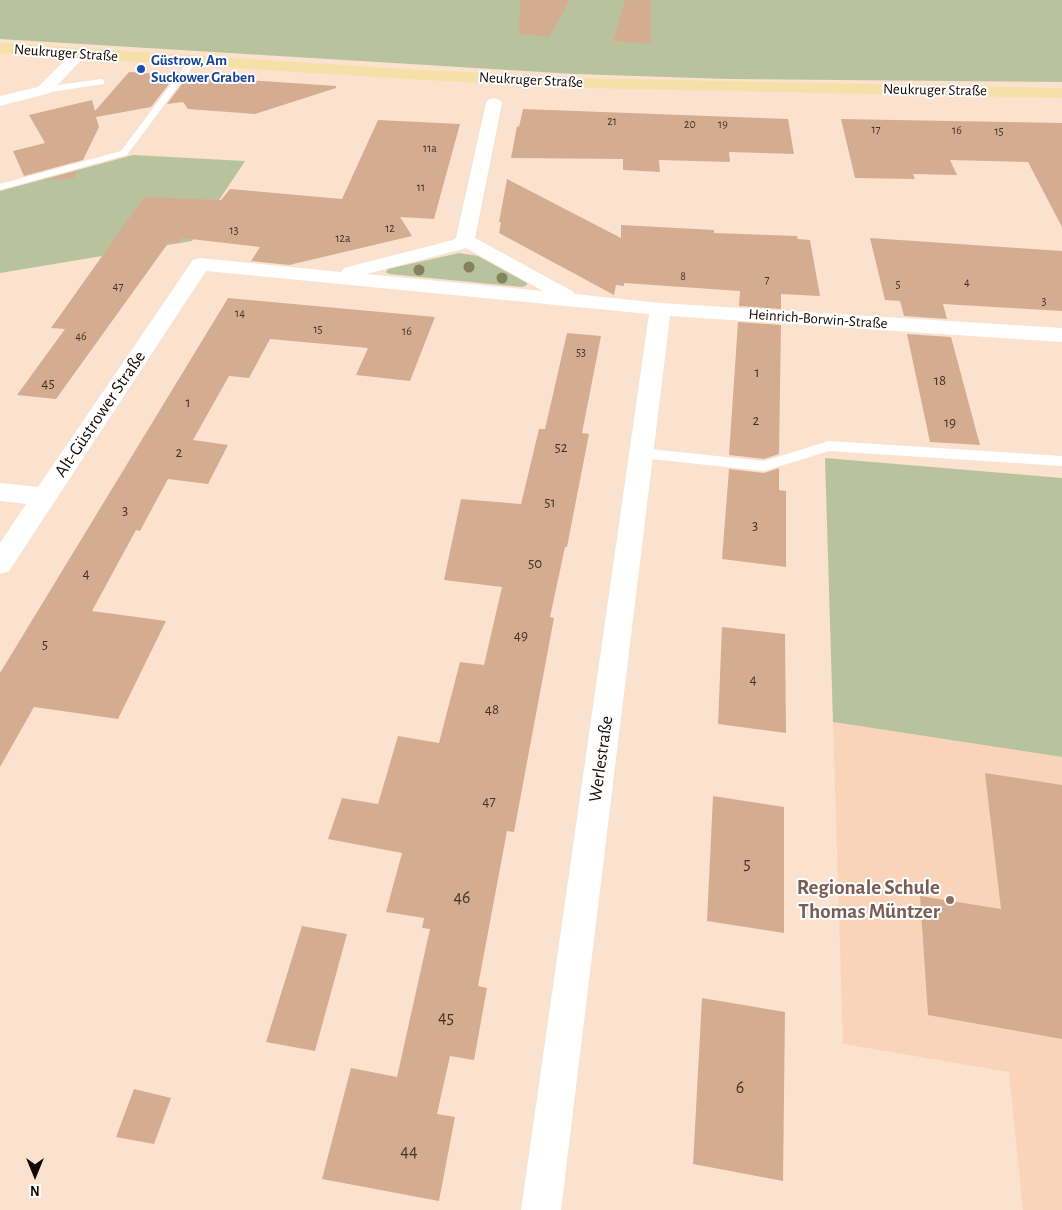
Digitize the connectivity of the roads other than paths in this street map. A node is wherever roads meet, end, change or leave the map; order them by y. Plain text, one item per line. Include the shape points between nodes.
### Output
1 (0, 48) edge
2 (79, 54) junction
3 (193, 61) junction
4 (101, 82) dead end
5 (44, 90) junction
6 (1062, 93) edge
7 (0, 101) edge
8 (494, 103) dead end
9 (0, 187) edge
10 (465, 240) junction
11 (200, 264) joint
12 (332, 276) junction
13 (575, 300) junction
14 (660, 309) junction
15 (1062, 335) edge
16 (641, 453) junction
17 (1062, 461) edge
18 (0, 492) edge
19 (44, 497) junction
20 (0, 564) edge
21 (541, 1210) edge

1 - 2 main road, Neukruger Straße
2 - 3 main road, Neukruger Straße
2 - 5 street
3 - 6 main road, Neukruger Straße via 582,82
3 - 9 lane via 124,153
4 - 5 lane
5 - 7 street
8 - 10 street
10 - 12 street, Heinrich-Borwin-Straße via 460,244
10 - 13 street, Heinrich-Borwin-Straße
11 - 12 street, Heinrich-Borwin-Straße
11 - 19 street, Alt-Güstrower Straße
12 - 13 street, Heinrich-Borwin-Straße
13 - 14 street, Heinrich-Borwin-Straße
14 - 15 street, Heinrich-Borwin-Straße
14 - 16 street, Werlestraße
16 - 17 lane via 764,466 829,446
16 - 21 street, Werlestraße
18 - 19 street
19 - 20 street, Alt-Güstrower Straße

